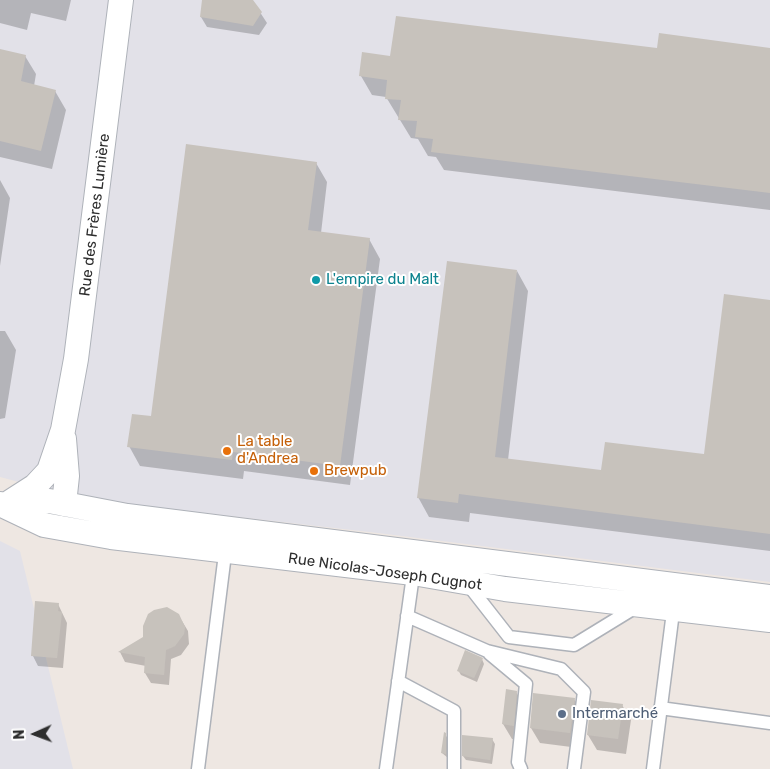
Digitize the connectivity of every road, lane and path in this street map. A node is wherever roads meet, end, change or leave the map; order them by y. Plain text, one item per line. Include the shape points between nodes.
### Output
1 (121, 0) edge
2 (63, 430) junction
3 (64, 504) junction
4 (2, 505) edge
5 (227, 540) junction
6 (414, 563) junction
7 (466, 582) junction
8 (675, 596) junction
9 (770, 597) edge
10 (640, 604) junction
11 (407, 616) junction
12 (770, 620) edge
13 (487, 651) junction
14 (398, 681) junction
15 (660, 708) junction
16 (770, 723) edge
17 (198, 769) edge
18 (386, 769) edge
19 (454, 769) edge
20 (521, 769) edge
21 (574, 769) edge
22 (653, 769) edge

1 - 2 street, Rue des Frères Lumière via 76,359
2 - 3 street, Rue des Frères Lumière via 67,476
2 - 4 street, Rue des Frères Lumière via 49,471 35,486
3 - 4 street, Rue Nicolas-Joseph Cugnot
3 - 5 street, Rue Nicolas-Joseph Cugnot
4 - 5 street, Rue Nicolas-Joseph Cugnot via 44,525 111,537
5 - 6 street, Rue Nicolas-Joseph Cugnot
5 - 17 lane
6 - 7 street, Rue Nicolas-Joseph Cugnot
6 - 8 street, Rue Nicolas-Joseph Cugnot
6 - 11 lane
7 - 10 street, Rue Nicolas-Joseph Cugnot
7 - 10 lane via 509,637 564,644 574,645
8 - 9 street, Rue Nicolas-Joseph Cugnot
8 - 10 street, Rue Nicolas-Joseph Cugnot
8 - 12 street, Rue Nicolas-Joseph Cugnot
8 - 15 lane
11 - 13 lane
11 - 14 lane
13 - 20 lane via 526,684 518,762
13 - 21 lane via 560,669 584,692
14 - 18 lane
14 - 19 lane via 454,711
15 - 16 lane
15 - 22 lane

